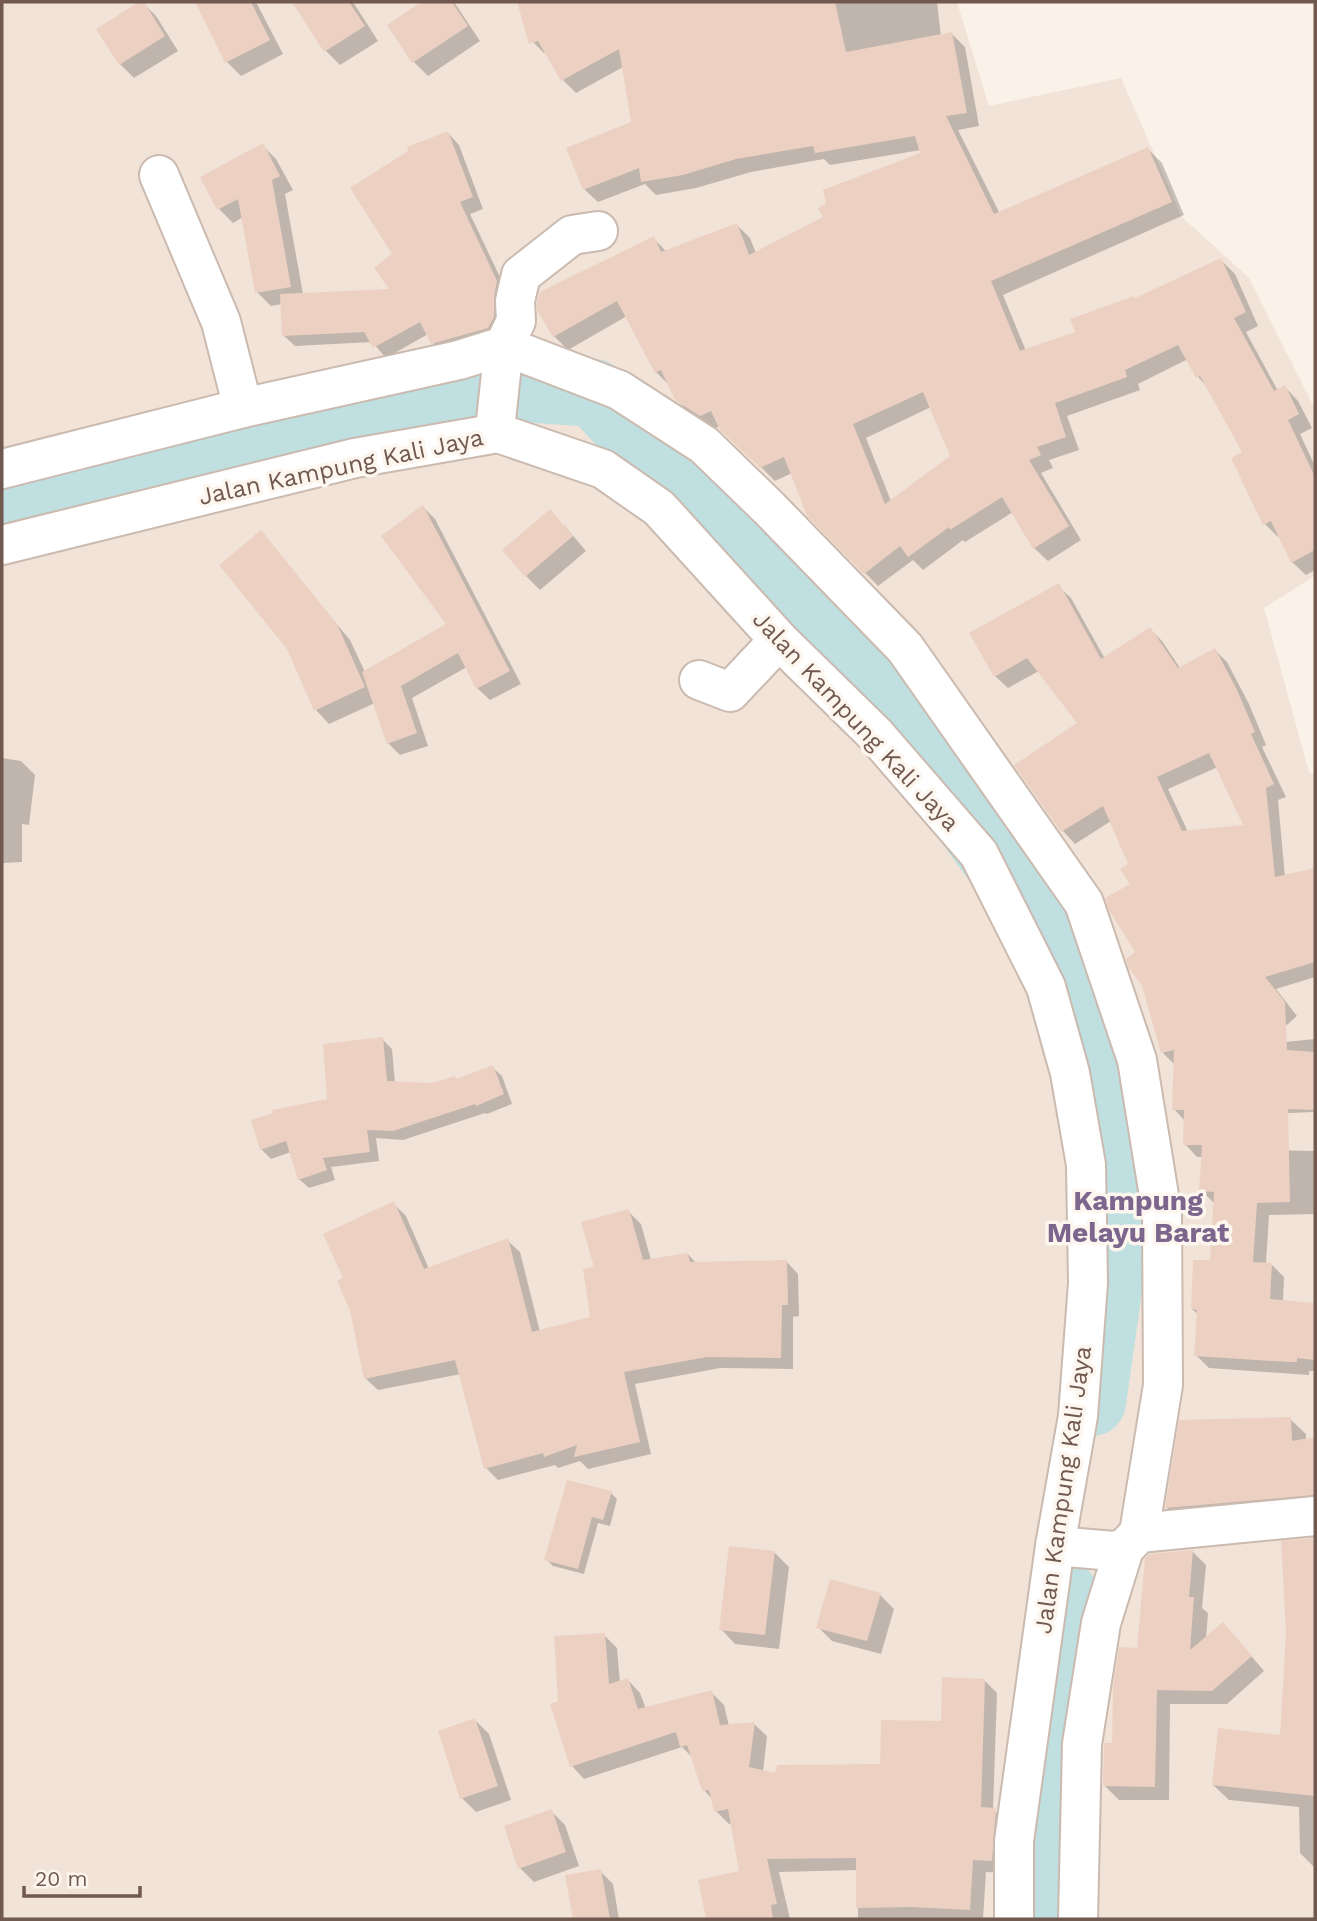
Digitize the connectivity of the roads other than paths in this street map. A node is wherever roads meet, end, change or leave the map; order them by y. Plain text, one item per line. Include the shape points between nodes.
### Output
1 (159, 175) dead end
2 (598, 230) dead end
3 (503, 358) junction
4 (243, 408) junction
5 (497, 427) junction
6 (2, 469) edge
7 (2, 545) edge
8 (779, 640) junction
9 (699, 680) dead end
10 (1315, 1516) edge
11 (1126, 1545) junction
12 (1062, 1546) junction
13 (1014, 1919) edge
14 (1078, 1919) edge

1 - 4 street via 221,322
2 - 3 street via 572,235 521,275 516,321
3 - 4 street via 459,360
3 - 5 street
3 - 11 street via 619,390 704,445 905,649 1084,903 1137,1060 1162,1213 1163,1385
4 - 6 street
5 - 7 street, Jalan Kampung Kali Jaya
5 - 8 street, Jalan Kampung Kali Jaya via 604,470 659,508
8 - 9 street via 730,692
8 - 12 street, Jalan Kampung Kali Jaya via 875,734 979,854 1046,987 1070,1073 1086,1165 1088,1283
10 - 11 street
11 - 12 street
11 - 14 street via 1101,1623 1082,1744
12 - 13 street, Jalan Kampung Kali Jaya via 1014,1840

